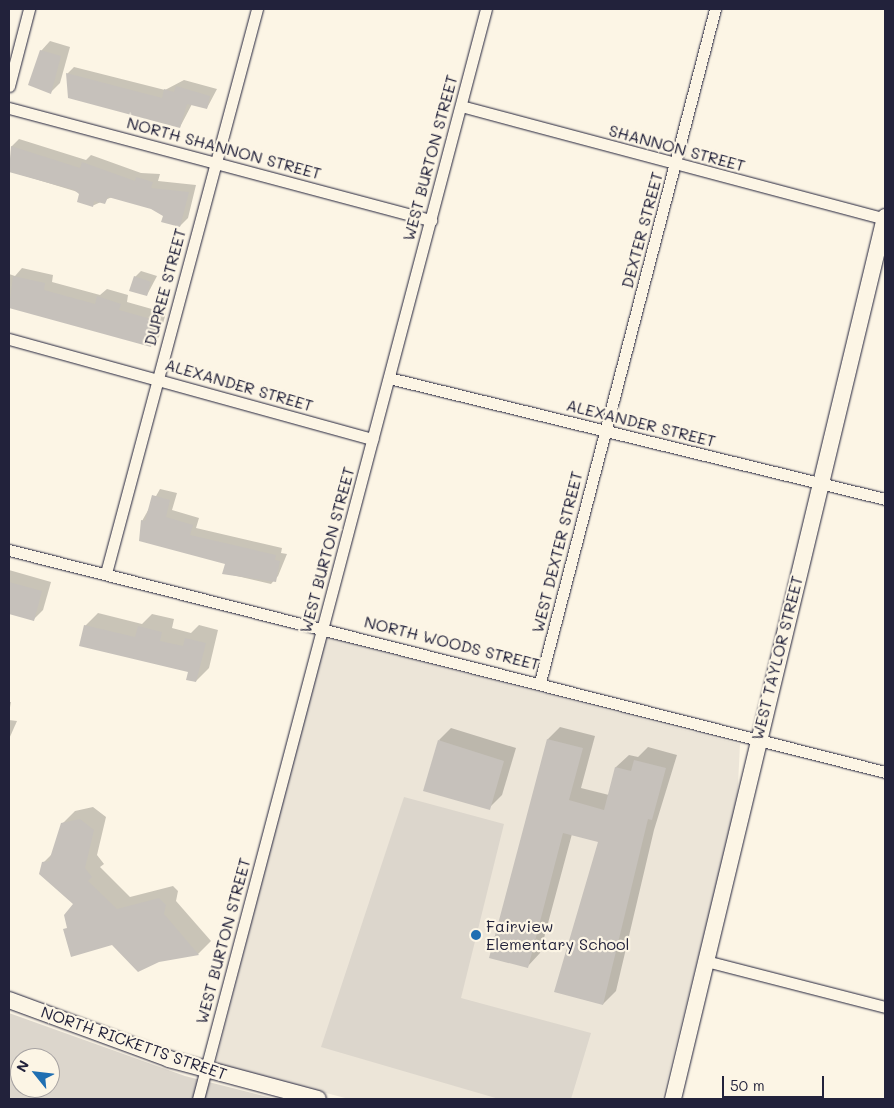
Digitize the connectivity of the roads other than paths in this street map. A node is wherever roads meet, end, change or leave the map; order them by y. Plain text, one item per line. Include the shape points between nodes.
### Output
1 (29, 9) edge
2 (257, 9) edge
3 (486, 9) edge
4 (715, 9) edge
5 (9, 82) edge
6 (460, 106) junction
7 (9, 108) edge
8 (215, 163) junction
9 (677, 166) junction
10 (885, 218) edge
11 (430, 220) junction
12 (9, 339) edge
13 (389, 378) junction
14 (158, 379) junction
15 (605, 430) junction
16 (373, 439) junction
17 (819, 484) junction
18 (885, 499) edge
19 (9, 550) edge
20 (106, 573) junction
21 (323, 627) junction
22 (540, 682) junction
23 (757, 740) junction
24 (885, 772) edge
25 (706, 961) junction
26 (9, 1000) edge
27 (885, 1007) edge
28 (205, 1070) junction
29 (198, 1099) edge
30 (318, 1099) edge
31 (673, 1099) edge

1 - 5 street
2 - 8 street, DUPREE STREET
3 - 6 street, WEST BURTON STREET
4 - 9 street, DEXTER STREET
6 - 9 street, SHANNON STREET
6 - 11 street, WEST BURTON STREET
7 - 8 street, NORTH SHANNON STREET
8 - 11 street, NORTH SHANNON STREET
8 - 14 street, DUPREE STREET
9 - 10 street, SHANNON STREET
9 - 15 street, DEXTER STREET
10 - 17 main road, WEST TAYLOR STREET
11 - 13 street, WEST BURTON STREET
12 - 14 street, ALEXANDER STREET
13 - 15 street, ALEXANDER STREET
13 - 16 street, WEST BURTON STREET
14 - 16 street, ALEXANDER STREET
14 - 20 street, DUPREE STREET
15 - 17 street, ALEXANDER STREET
15 - 22 street, WEST DEXTER STREET
16 - 21 street, WEST BURTON STREET
17 - 18 street, ALEXANDER STREET
17 - 23 main road, WEST TAYLOR STREET
19 - 20 street, NORTH WOODS STREET
20 - 21 street, NORTH WOODS STREET
21 - 22 street, NORTH WOODS STREET
21 - 28 street, WEST BURTON STREET
22 - 23 street, NORTH WOODS STREET
23 - 24 street, NORTH WOODS STREET
23 - 25 main road, WEST TAYLOR STREET
25 - 27 street
25 - 31 main road, WEST TAYLOR STREET
26 - 28 main road, NORTH RICKETTS STREET
28 - 29 street, WEST BURTON STREET
28 - 30 main road, NORTH RICKETTS STREET

